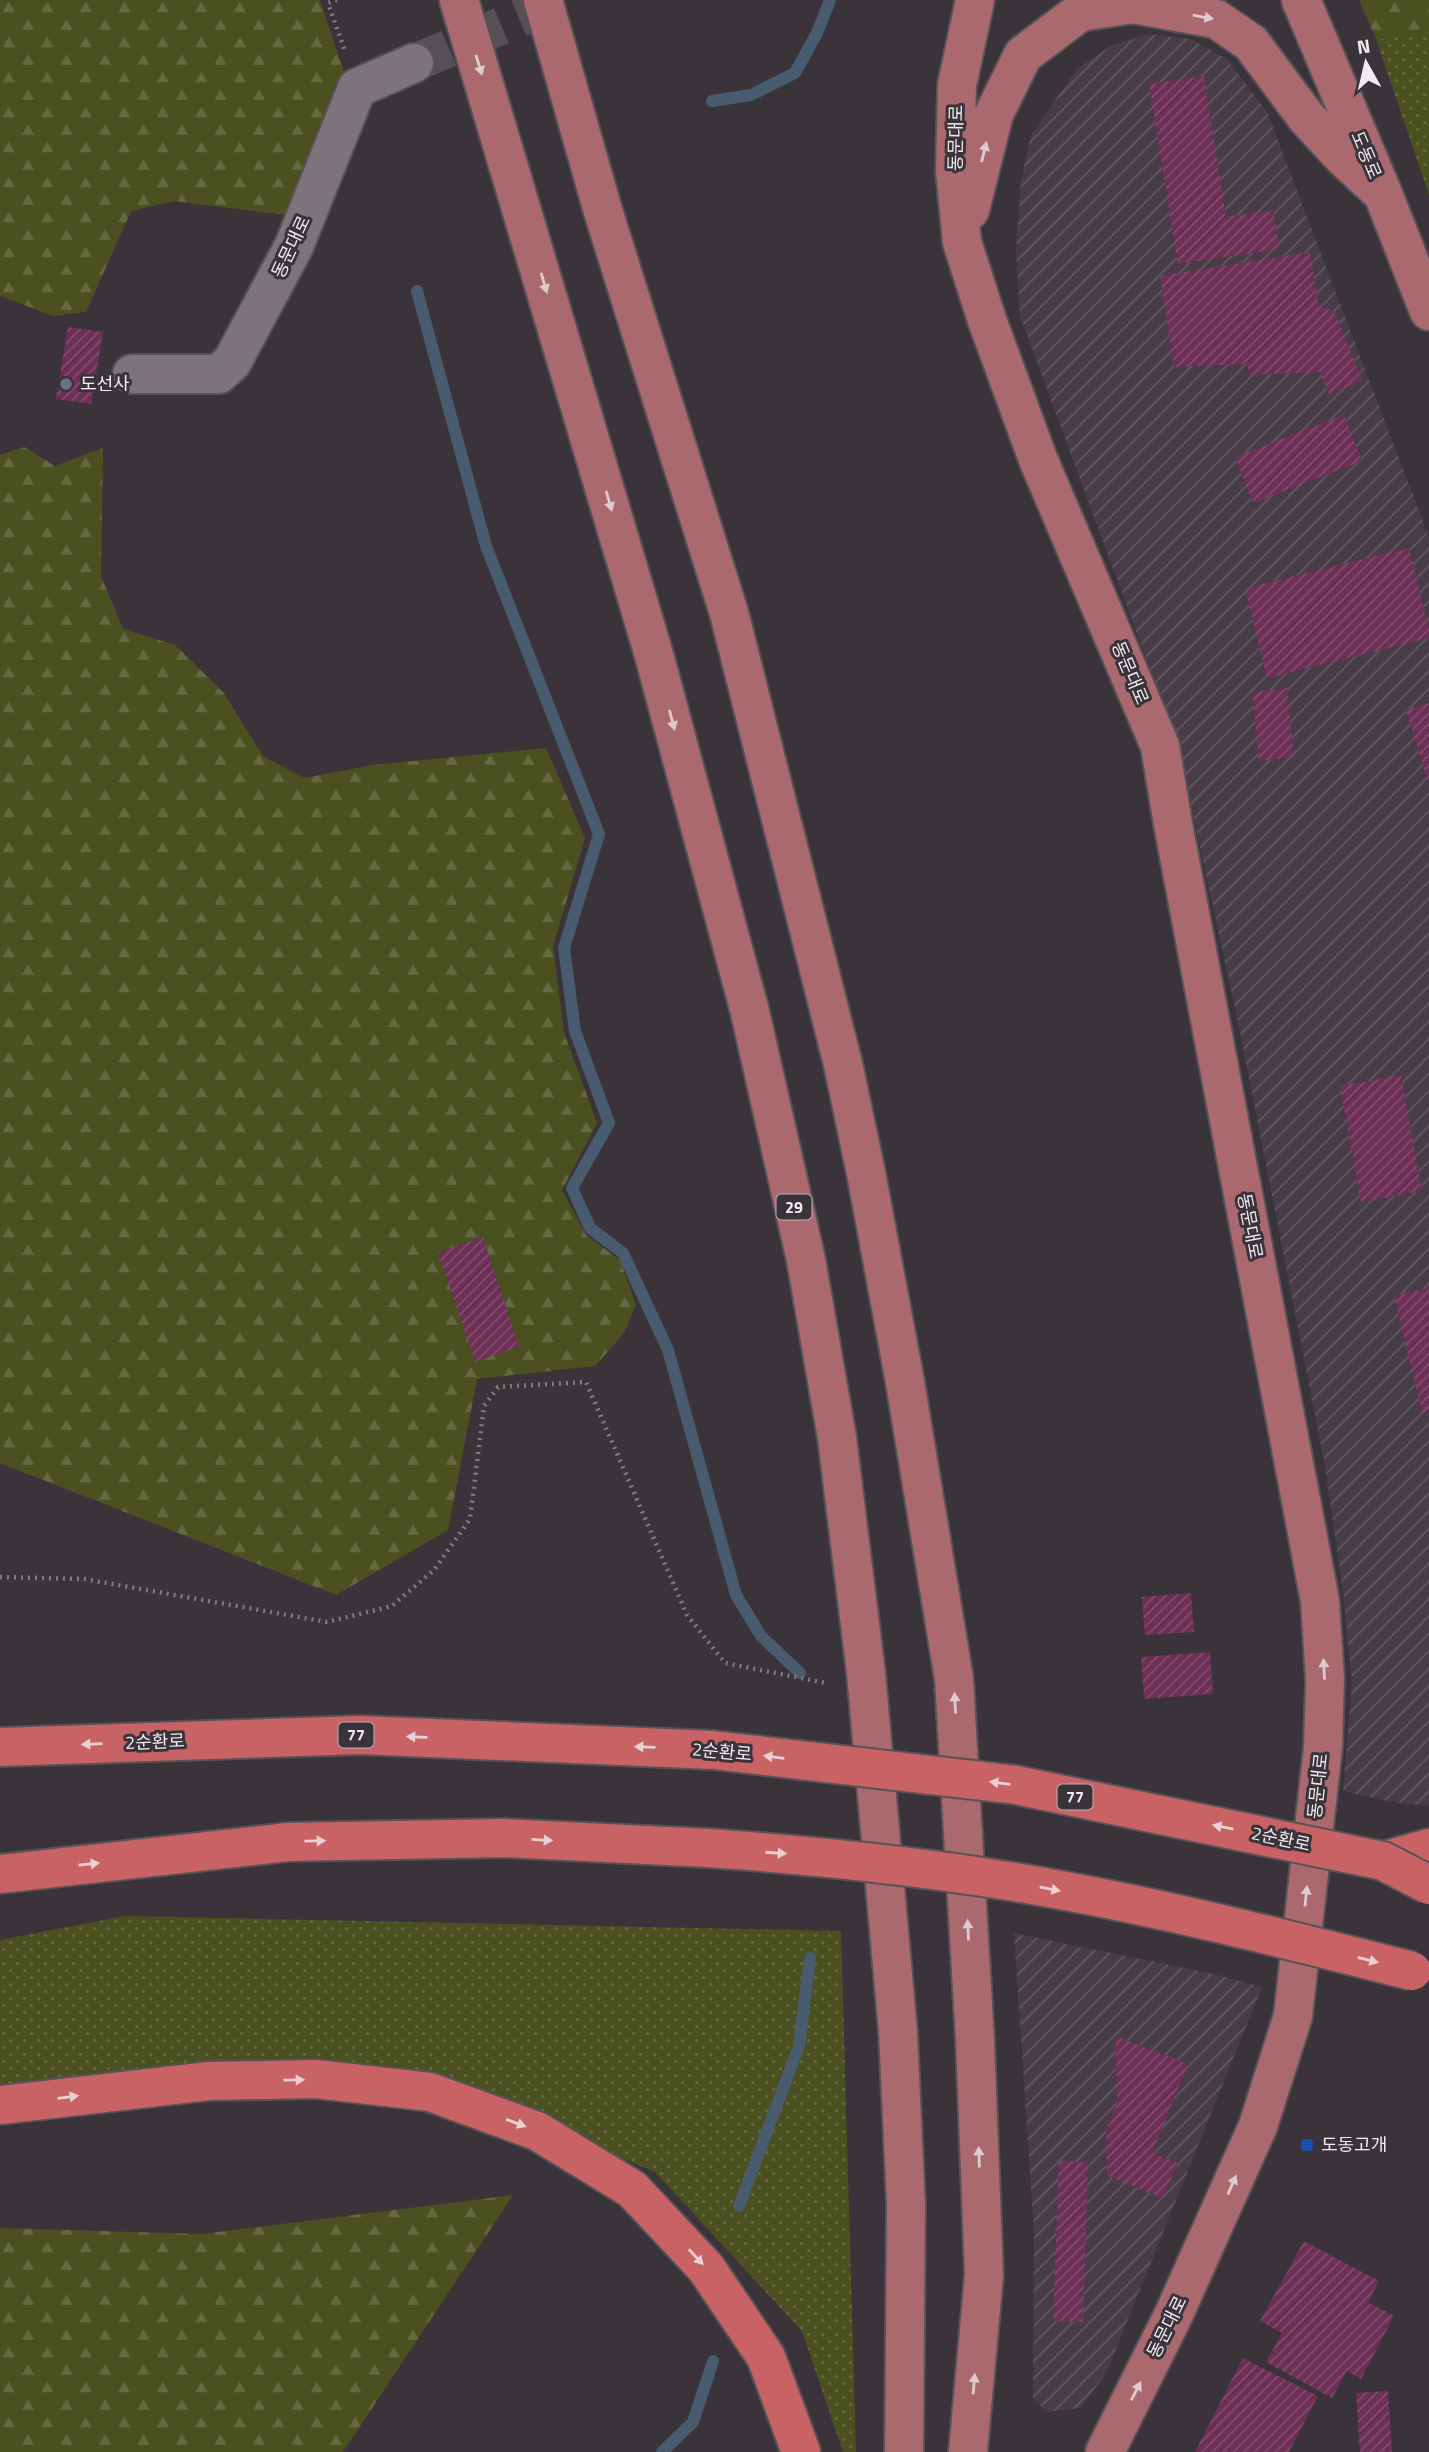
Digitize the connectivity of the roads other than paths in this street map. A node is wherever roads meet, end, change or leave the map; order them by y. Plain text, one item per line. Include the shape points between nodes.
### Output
1 (459, 0) edge
2 (543, 0) edge
3 (975, 0) edge
4 (1301, 0) edge
5 (414, 63) tunnel mouth
6 (1383, 194) junction
7 (962, 242) junction
8 (1429, 311) edge
9 (132, 373) dead end
10 (0, 1747) edge
11 (1429, 1848) edge
12 (1383, 1861) junction
13 (7, 1874) edge
14 (1429, 1885) edge
15 (1420, 1973) edge
16 (0, 2105) edge
17 (801, 2452) edge
18 (904, 2452) edge
19 (968, 2452) edge
20 (1105, 2452) edge

1 -> 18 main road, 29 via 654,655 750,1012 816,1315 837,1438 868,1692 899,2045 906,2205
19 -> 2 main road via 984,2275 954,1679 905,1382 843,1065 729,613 603,211
3 - 7 main road, 동문대로 via 957,85 955,171
4 - 6 main road, 도동로
5 - 9 lane, 동문대로 via 357,88 293,246 232,362 219,374
7 -> 6 main road via 994,114 1023,55 1080,12 1133,4 1216,19 1251,43 1306,117
6 - 8 main road, 도동로
20 -> 7 main road, 동문대로 via 1173,2316 1258,2126 1293,2016 1323,1746 1320,1601 1160,746 1038,459
12 -> 10 highway, 2순환로 / 77, bridge via 1016,1785 713,1750 360,1735
11 - 12 highway
12 - 14 highway, 2순환로 / 77, bridge
13 -> 15 highway, bridge via 288,1842 504,1838 708,1847 827,1856 1008,1881 1226,1924
16 -> 17 highway via 209,2081 316,2079 430,2092 537,2130 632,2189 706,2268 766,2357

